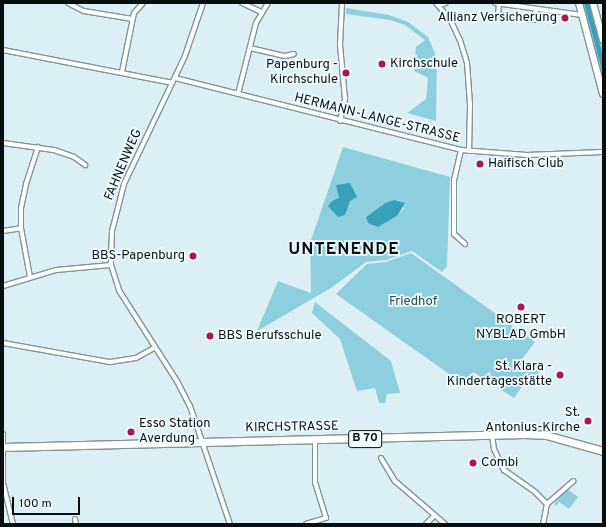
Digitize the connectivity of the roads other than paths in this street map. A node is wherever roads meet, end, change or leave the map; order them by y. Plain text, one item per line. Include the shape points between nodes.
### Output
1 (68, 3) edge
2 (143, 3) edge
3 (203, 3) edge
4 (242, 3) edge
5 (268, 3) edge
6 (342, 3) edge
7 (446, 3) edge
8 (497, 3) edge
9 (579, 3) edge
10 (593, 3) edge
11 (437, 4) edge
12 (536, 9) junction
13 (261, 12) junction
14 (582, 15) junction
15 (132, 19) junction
16 (603, 40) edge
17 (250, 48) junction
18 (3, 50) edge
19 (294, 54) dead end
20 (122, 72) junction
21 (175, 78) junction
22 (172, 83) junction
23 (238, 94) junction
24 (603, 94) edge
25 (340, 121) junction
26 (3, 143) edge
27 (38, 147) junction
28 (461, 150) junction
29 (469, 151) junction
30 (603, 152) edge
31 (85, 165) dead end
32 (21, 228) junction
33 (3, 231) edge
34 (465, 244) dead end
35 (111, 264) junction
36 (30, 277) junction
37 (3, 286) edge
38 (3, 342) edge
39 (154, 348) junction
40 (3, 434) edge
41 (492, 435) junction
42 (315, 440) junction
43 (202, 442) junction
44 (3, 447) edge
45 (603, 451) edge
46 (381, 458) dead end
47 (574, 481) dead end
48 (546, 504) junction
49 (434, 516) junction
50 (75, 519) dead end
51 (13, 524) edge
52 (76, 524) edge
53 (230, 524) edge
54 (306, 524) edge
55 (426, 524) edge
56 (445, 524) edge
57 (543, 524) edge

1 - 15 street via 84,11
2 - 15 street
3 - 21 street, FAHNENWEG via 195,32
4 - 13 street
5 - 13 street
6 - 25 street via 340,45 345,99
7 - 11 street
8 - 12 street
8 - 12 street via 498,15 534,20
9 - 14 street
10 - 16 street
11 - 29 street via 460,40 467,63 470,105
12 - 14 street
13 - 17 street
14 - 24 street
15 - 20 street
17 - 19 street via 285,56
17 - 23 street
18 - 20 street
20 - 22 street
21 - 22 street, FAHNENWEG
21 - 23 street, HERMANN-LANGE-STRASSE
22 - 35 street, FAHNENWEG via 124,184 112,231
23 - 25 street, HERMANN-LANGE-STRASSE
25 - 28 street, HERMANN-LANGE-STRASSE
26 - 27 street
27 - 31 street via 74,157
27 - 32 street via 26,184
28 - 29 street, HERMANN-LANGE-STRASSE
28 - 34 street via 454,180 454,234
29 - 30 street, HERMANN-LANGE-STRASSE via 527,155
32 - 33 street
32 - 36 street
35 - 36 street via 65,268
35 - 39 street, FAHNENWEG via 120,292
36 - 37 street
38 - 39 street via 110,362 136,358
39 - 43 street, FAHNENWEG via 184,393
40 - 44 street
41 - 42 main road, KIRCHSTRASSE / B 70
41 - 45 main road, KIRCHSTRASSE / B 70 via 546,435
41 - 48 street via 494,449 504,470 535,492
42 - 43 main road, KIRCHSTRASSE / B 70
42 - 54 street via 314,483 326,518
43 - 44 main road, KIRCHSTRASSE / B 70
43 - 53 street, FAHNENWEG
44 - 51 street via 3,483
46 - 49 street via 395,481
47 - 48 street
48 - 57 street
49 - 55 street
49 - 56 street
50 - 52 street

